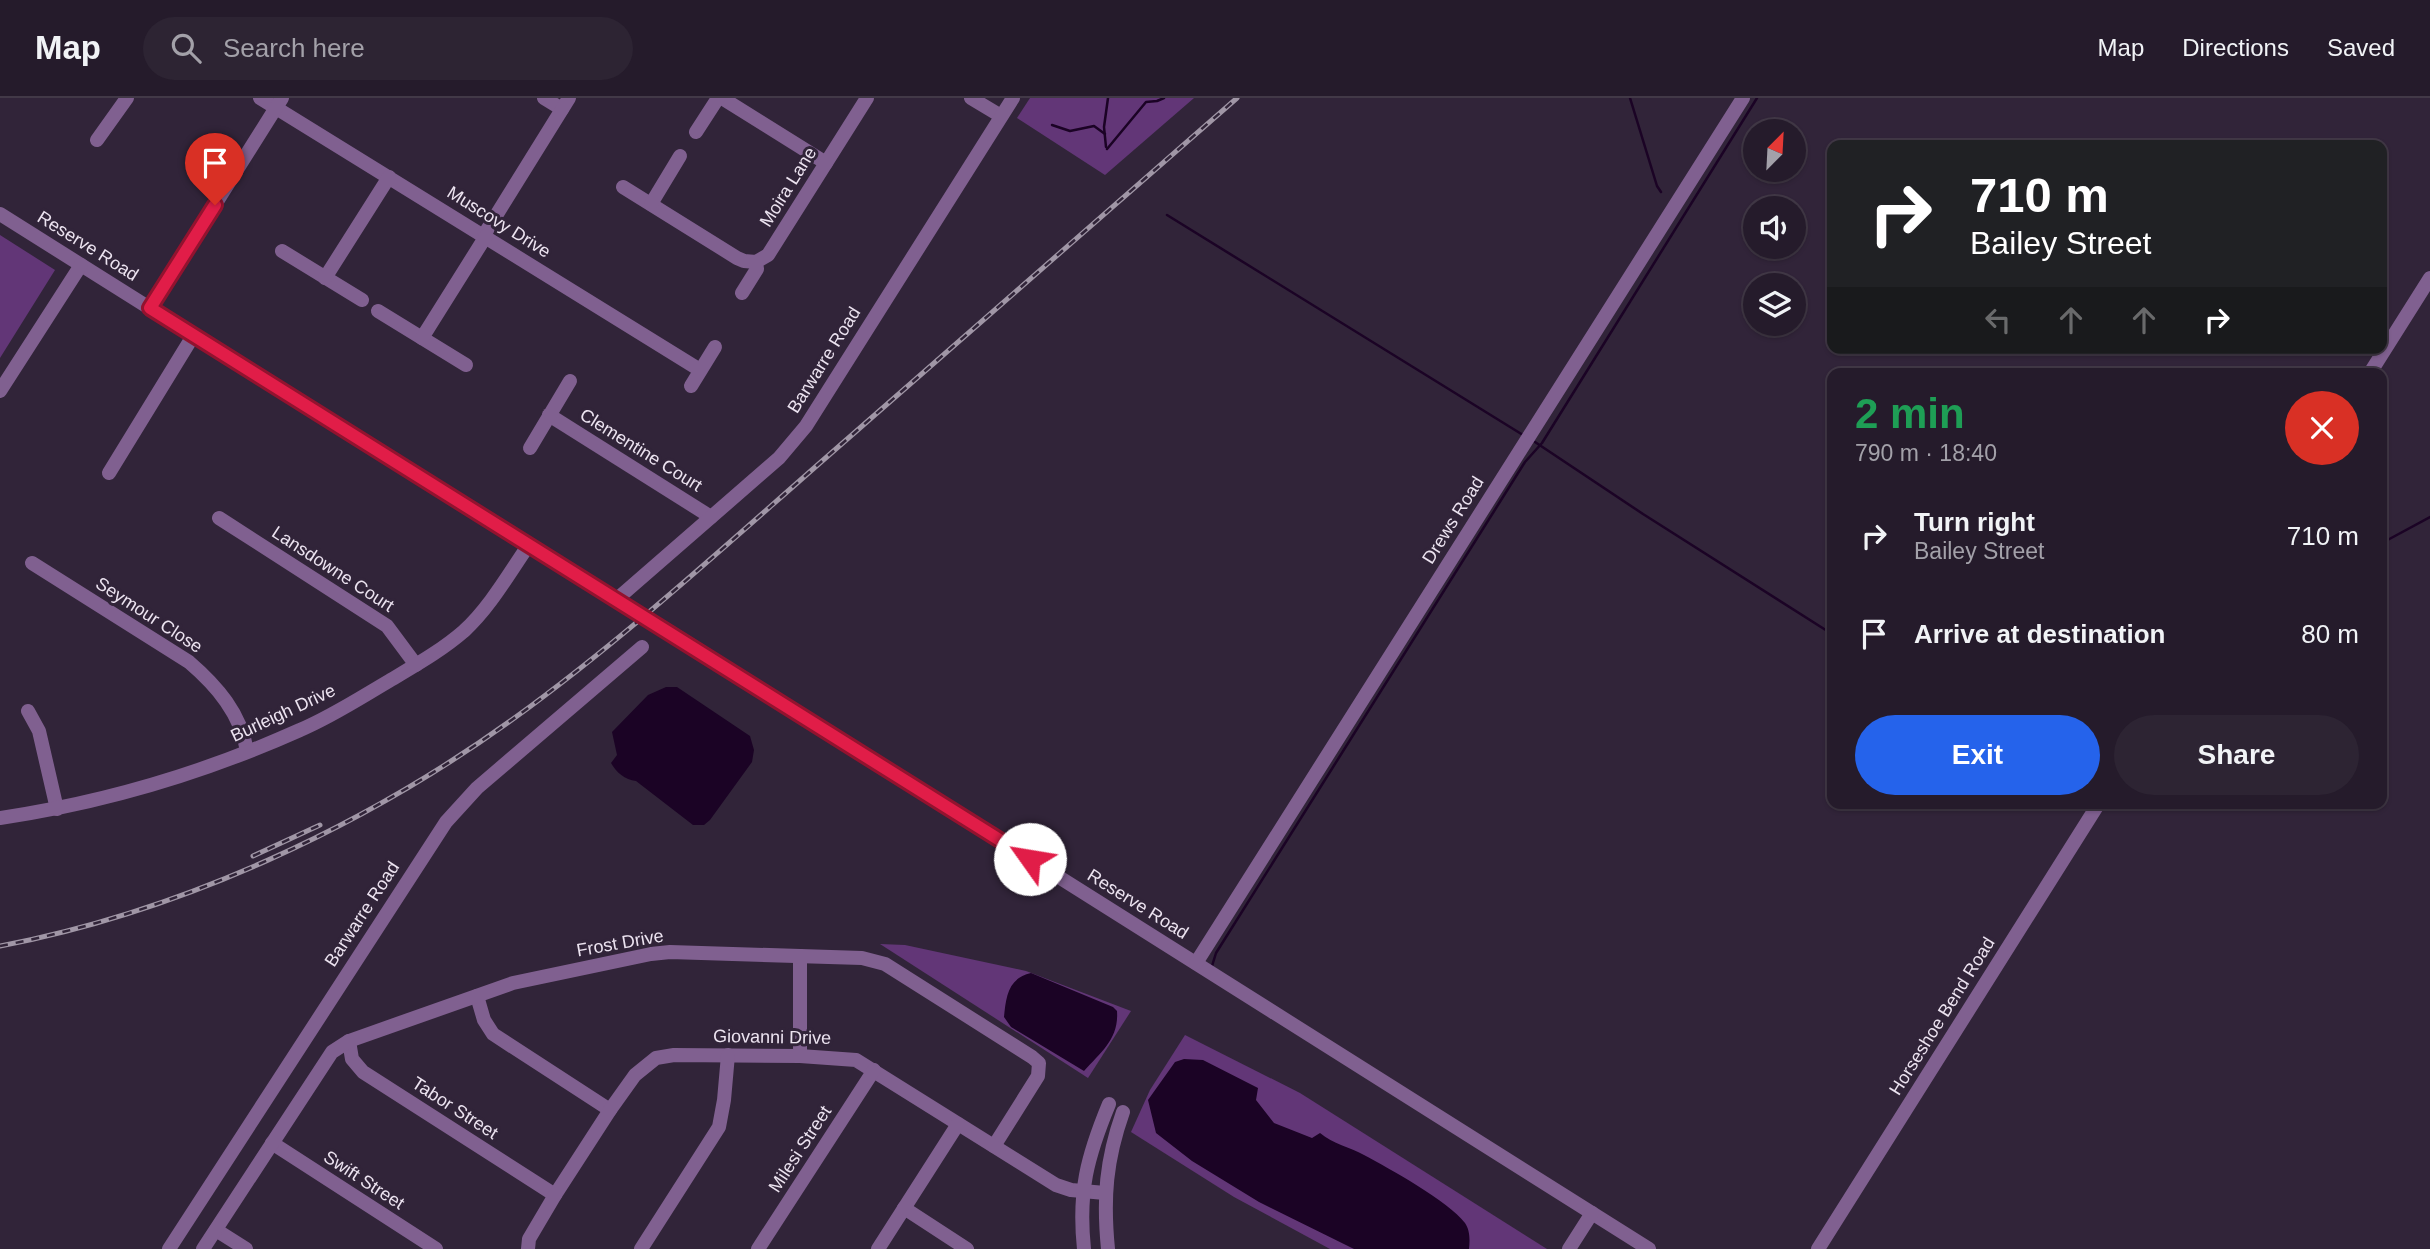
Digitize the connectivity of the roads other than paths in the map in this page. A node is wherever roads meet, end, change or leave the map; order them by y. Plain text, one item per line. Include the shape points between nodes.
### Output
1 (127, 98) edge
2 (260, 98) edge
3 (544, 98) edge
4 (720, 98) edge
5 (867, 98) edge
6 (971, 98) edge
7 (1013, 98) edge
8 (1743, 98) edge
9 (279, 103) edge
10 (566, 103) edge
11 (1001, 117) junction
12 (696, 132) dead end
13 (97, 141) dead end
14 (680, 156) dead end
15 (826, 163) junction
16 (389, 177) junction
17 (623, 187) dead end
18 (651, 204) junction
19 (0, 214) edge
20 (485, 236) junction
21 (282, 251) dead end
22 (756, 262) junction
23 (81, 265) junction
24 (325, 278) junction
25 (2430, 278) edge
26 (742, 293) dead end
27 (362, 300) dead end
28 (150, 308) junction
29 (378, 311) dead end
30 (193, 336) junction
31 (422, 338) junction
32 (2387, 346) edge
33 (715, 347) dead end
34 (466, 365) dead end
35 (700, 370) junction
36 (570, 381) dead end
37 (691, 386) dead end
38 (0, 391) edge
39 (550, 415) junction
40 (530, 448) dead end
41 (108, 473) dead end
42 (711, 517) junction
43 (219, 518) dead end
44 (528, 546) junction
45 (32, 563) dead end
46 (617, 599) junction
47 (642, 647) dead end
48 (416, 665) junction
49 (28, 711) dead end
50 (247, 751) junction
51 (57, 809) junction
52 (2095, 809) edge
53 (0, 818) edge
54 (800, 956) junction
55 (1196, 963) junction
56 (477, 996) junction
57 (349, 1041) junction
58 (728, 1055) junction
59 (800, 1056) junction
60 (874, 1070) junction
61 (1109, 1104) dead end
62 (610, 1110) junction
63 (1123, 1112) dead end
64 (958, 1124) junction
65 (272, 1143) junction
66 (994, 1146) junction
67 (1082, 1192) junction
68 (1105, 1193) junction
69 (555, 1195) junction
70 (904, 1208) junction
71 (1592, 1213) junction
72 (216, 1230) junction
73 (169, 1249) edge
74 (203, 1249) edge
75 (246, 1249) edge
76 (436, 1249) edge
77 (528, 1249) edge
78 (641, 1249) edge
79 (758, 1249) edge
80 (878, 1249) edge
81 (967, 1249) edge
82 (1084, 1249) edge
83 (1108, 1249) edge
84 (1569, 1249) edge
85 (1649, 1249) edge
86 (1818, 1249) edge

1 - 13 street
2 - 9 street, Muscovy Drive
3 - 10 street
4 - 12 street
4 - 15 street
5 - 15 street, Moira Lane
6 - 11 street
7 - 11 street, Barwarre Road
8 - 55 street, Drews Road
9 - 16 street, Muscovy Drive
9 - 28 street
10 - 20 street
11 - 42 street, Barwarre Road via 806,426 779,458
14 - 18 street
15 - 22 street, Moira Lane via 768,255
16 - 20 street, Muscovy Drive
16 - 24 street
17 - 18 street
18 - 22 street via 737,258
19 - 23 street, Reserve Road
20 - 31 street
20 - 35 street, Muscovy Drive
21 - 24 street
22 - 26 street, Moira Lane via 757,269
23 - 28 street, Reserve Road
23 - 38 street
24 - 27 street
25 - 32 street
28 - 30 street, Reserve Road
29 - 31 street
30 - 41 street
30 - 44 street, Reserve Road
31 - 34 street
33 - 35 street
35 - 37 street
36 - 39 street, Clementine Court
39 - 40 street, Clementine Court
39 - 42 street, Clementine Court
42 - 46 street, Barwarre Road
43 - 48 street, Lansdowne Court via 387,626
44 - 46 street, Reserve Road
44 - 48 street, Burleigh Drive via 481,613
45 - 50 street, Seymour Close via 189,662 239,721
46 - 55 street, Reserve Road
47 - 73 street, Barwarre Road via 477,788 446,822
48 - 50 street, Burleigh Drive via 302,729
49 - 51 street via 39,731
50 - 51 street, Burleigh Drive
51 - 53 street, Burleigh Drive
52 - 86 street, Horseshoe Bend Road
54 - 56 street, Frost Drive via 660,953 513,983
54 - 59 street
54 - 66 street, Frost Drive via 881,962 1035,1059 1040,1066 1038,1076
55 - 71 street, Reserve Road
56 - 57 street, Frost Drive
56 - 62 street via 493,1034
57 - 65 street, Frost Drive via 327,1058
57 - 69 street, Tabor Street via 352,1059 363,1072
58 - 59 street, Giovanni Drive
58 - 62 street, Giovanni Drive via 656,1058 635,1075
58 - 78 street via 719,1127
59 - 60 street, Giovanni Drive via 851,1059
60 - 64 street, Giovanni Drive
60 - 79 street, Milesi Street
61 - 67 street via 1092,1147
62 - 69 street, Giovanni Drive
63 - 68 street via 1111,1147
64 - 66 street, Giovanni Drive
64 - 70 street
65 - 72 street, Frost Drive
65 - 76 street, Swift Street
66 - 67 street, Giovanni Drive via 1056,1185
67 - 68 street, Giovanni Drive
67 - 82 street
68 - 83 street
69 - 77 street, Giovanni Drive via 528,1239
70 - 80 street
70 - 81 street
71 - 84 street
71 - 85 street, Reserve Road
72 - 74 street, Frost Drive
72 - 75 street

